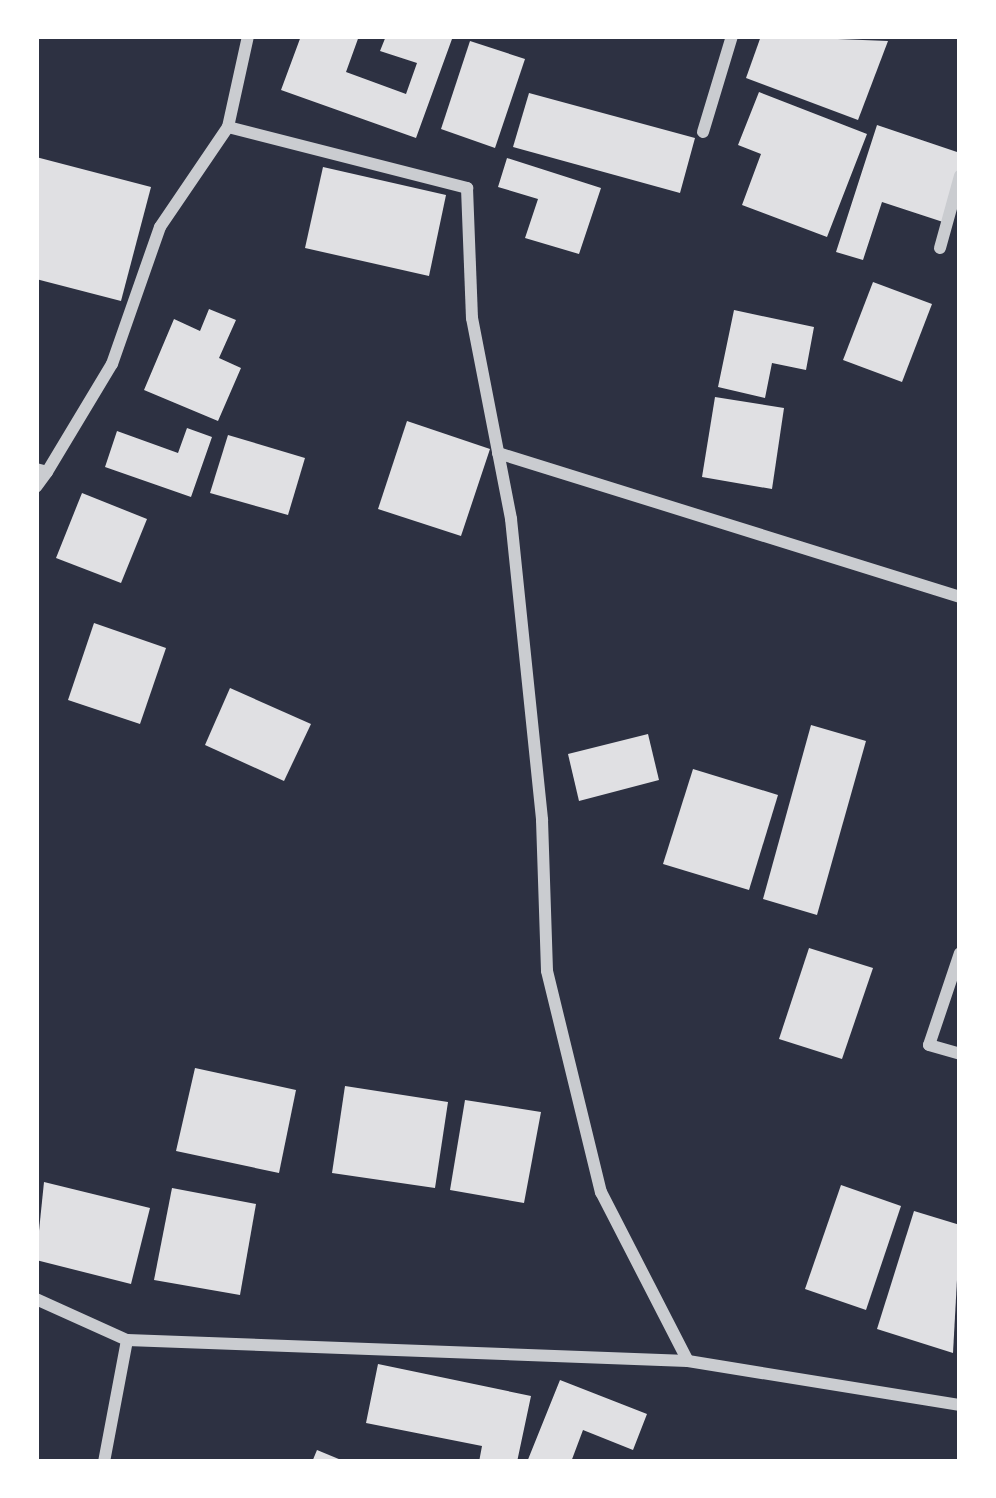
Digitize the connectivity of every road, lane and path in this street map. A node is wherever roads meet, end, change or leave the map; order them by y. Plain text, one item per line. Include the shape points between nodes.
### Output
1 (248, 36) edge
2 (732, 36) edge
3 (229, 127) junction
4 (703, 132) dead end
5 (960, 176) edge
6 (940, 248) dead end
7 (498, 453) junction
8 (42, 471) edge
9 (36, 488) edge
10 (960, 597) edge
11 (960, 953) edge
12 (960, 1054) edge
13 (36, 1299) edge
14 (127, 1340) junction
15 (688, 1361) junction
16 (960, 1405) edge
17 (104, 1462) edge

1 - 3 street
2 - 4 street
3 - 7 street via 467,188 472,318
3 - 8 street via 160,227 112,364
5 - 6 street
7 - 10 street
7 - 15 street via 542,820 547,971 560,1035 601,1192
8 - 9 street
11 - 12 street via 929,1045
13 - 14 street
14 - 15 street
14 - 17 street
15 - 16 street

